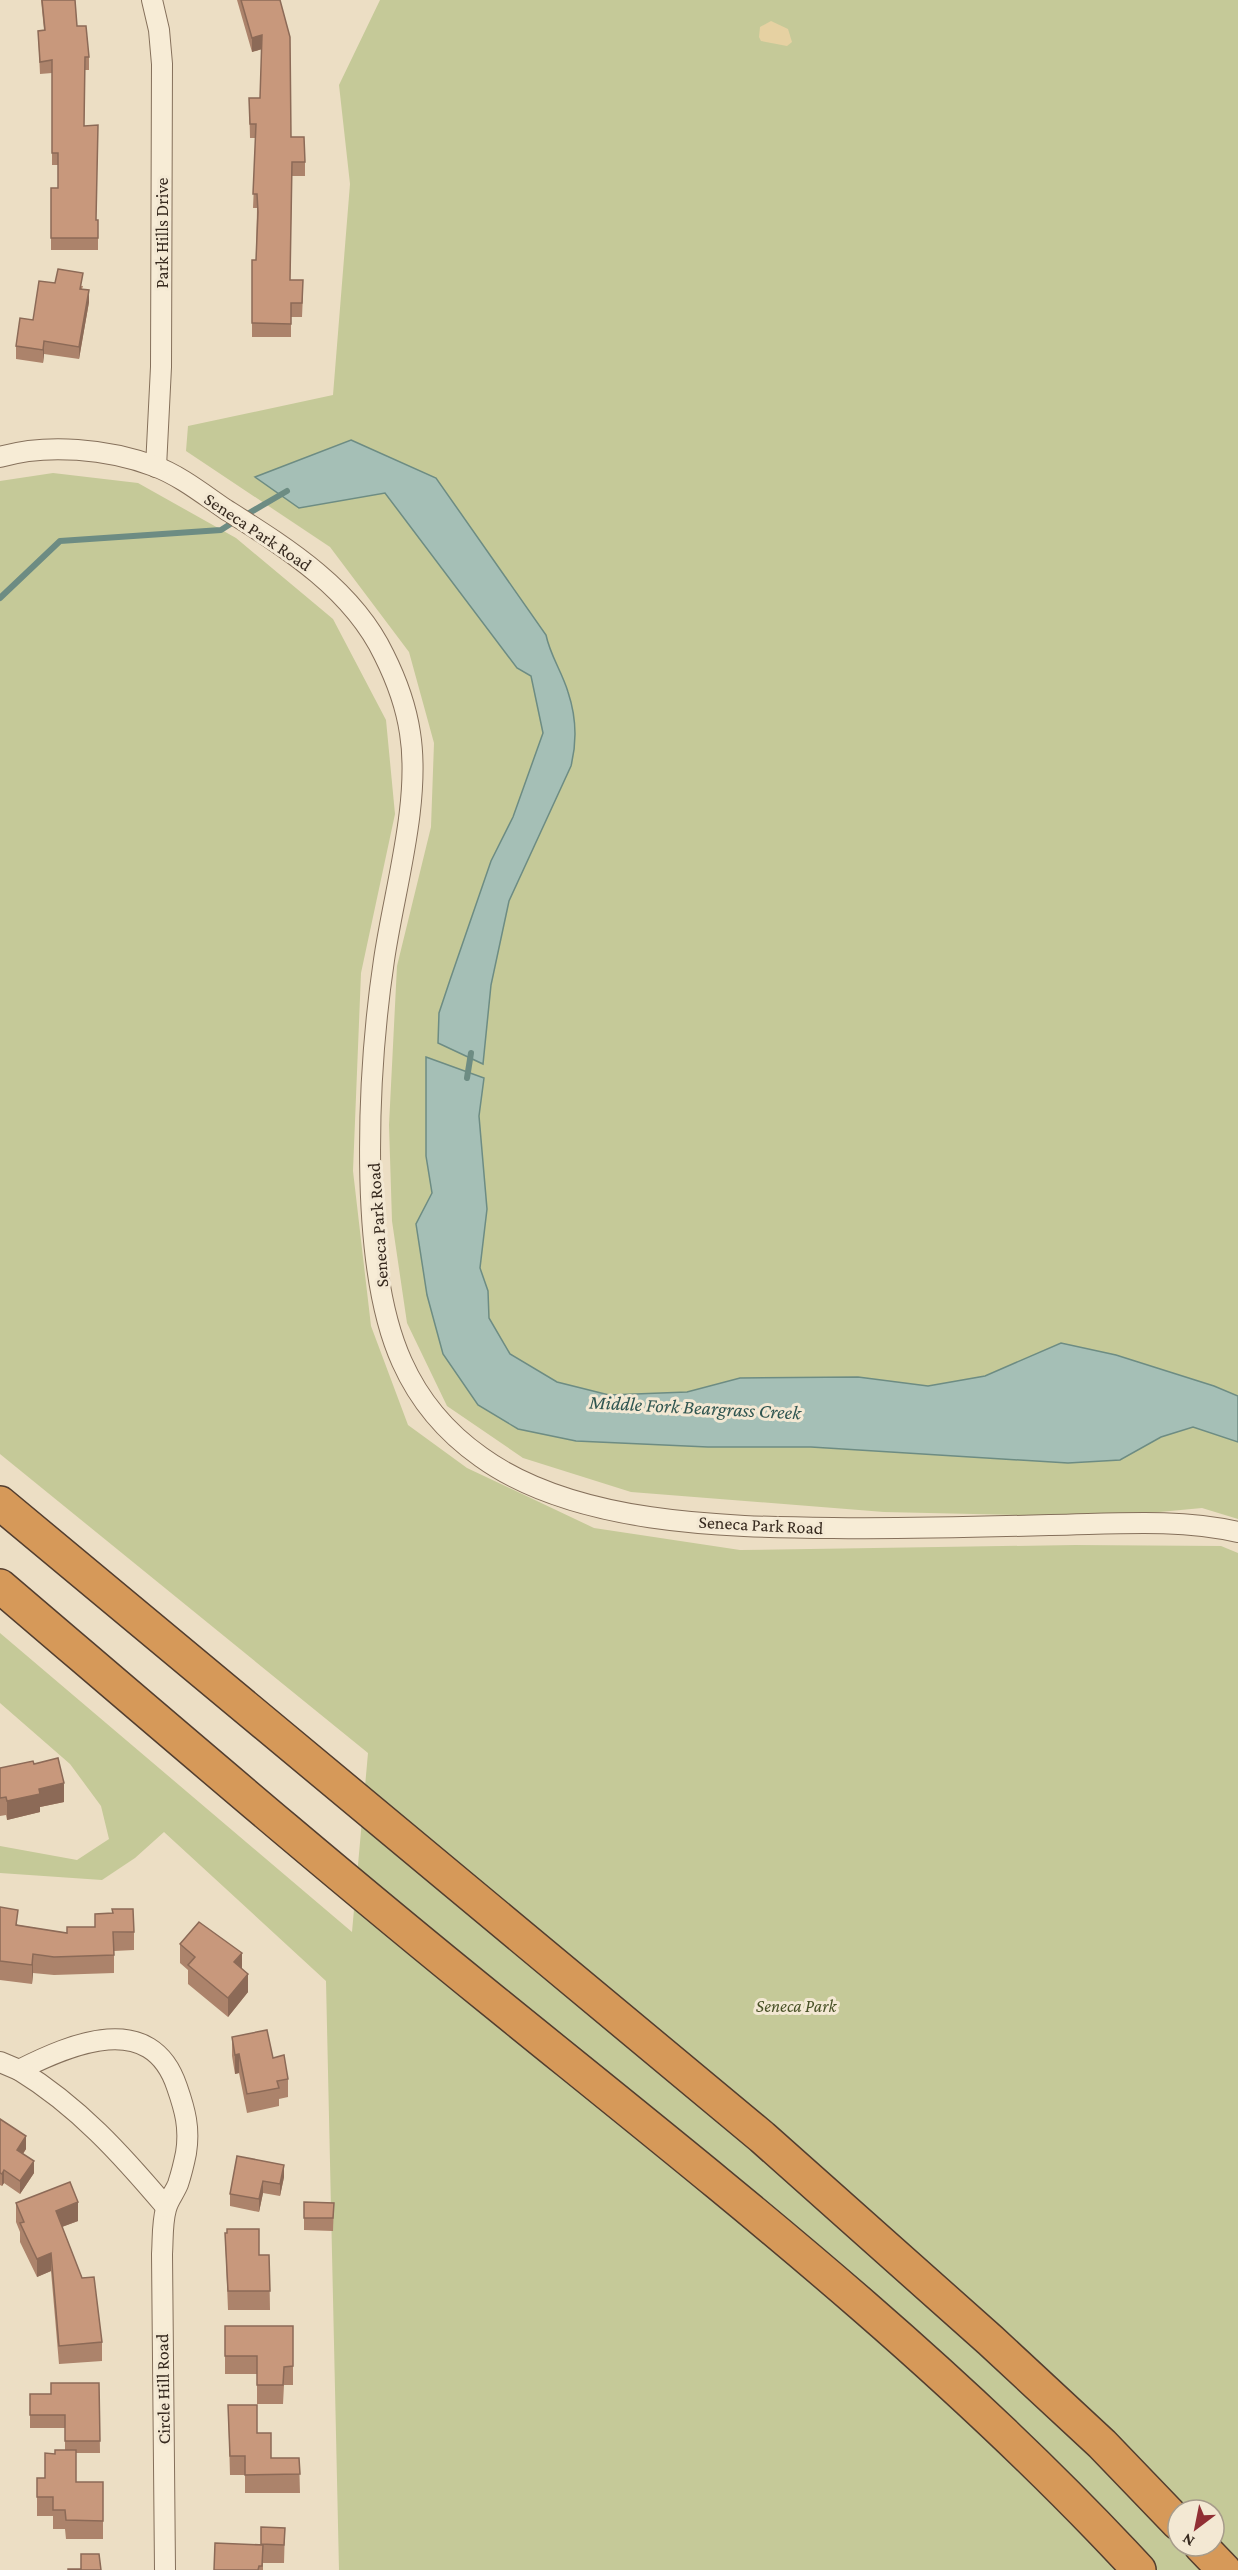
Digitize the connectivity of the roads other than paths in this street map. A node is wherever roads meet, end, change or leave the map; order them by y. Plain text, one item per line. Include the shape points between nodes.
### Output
1 (152, 0) edge
2 (0, 457) edge
3 (156, 466) junction
4 (0, 1503) edge
5 (1238, 1532) edge
6 (0, 1586) edge
7 (0, 2062) edge
8 (19, 2070) junction
9 (166, 2207) junction
10 (1166, 2511) edge
11 (1212, 2558) edge
12 (165, 2570) edge
13 (1139, 2570) edge
14 (1224, 2570) edge

1 - 3 street, Park Hills Drive via 162,64 161,367
2 - 3 street, Seneca Park Road via 45,450 88,451
3 - 5 street, Seneca Park Road via 280,544 334,588 369,629 402,697 410,732 412,784 376,1027 372,1197 378,1269 390,1329 410,1380 442,1424 481,1457 521,1481 637,1515 765,1528 1174,1523
4 - 10 highway via 762,2137 990,2340 1102,2444
6 - 13 highway via 321,1861 714,2180 907,2344 1087,2514
7 - 8 street
8 - 9 street via 54,2091 83,2117
8 - 9 street, Circle Hill Road via 63,2048 119,2038 138,2042 155,2052 173,2075 188,2118 186,2153
9 - 12 street, Circle Hill Road via 162,2254
11 - 14 highway

